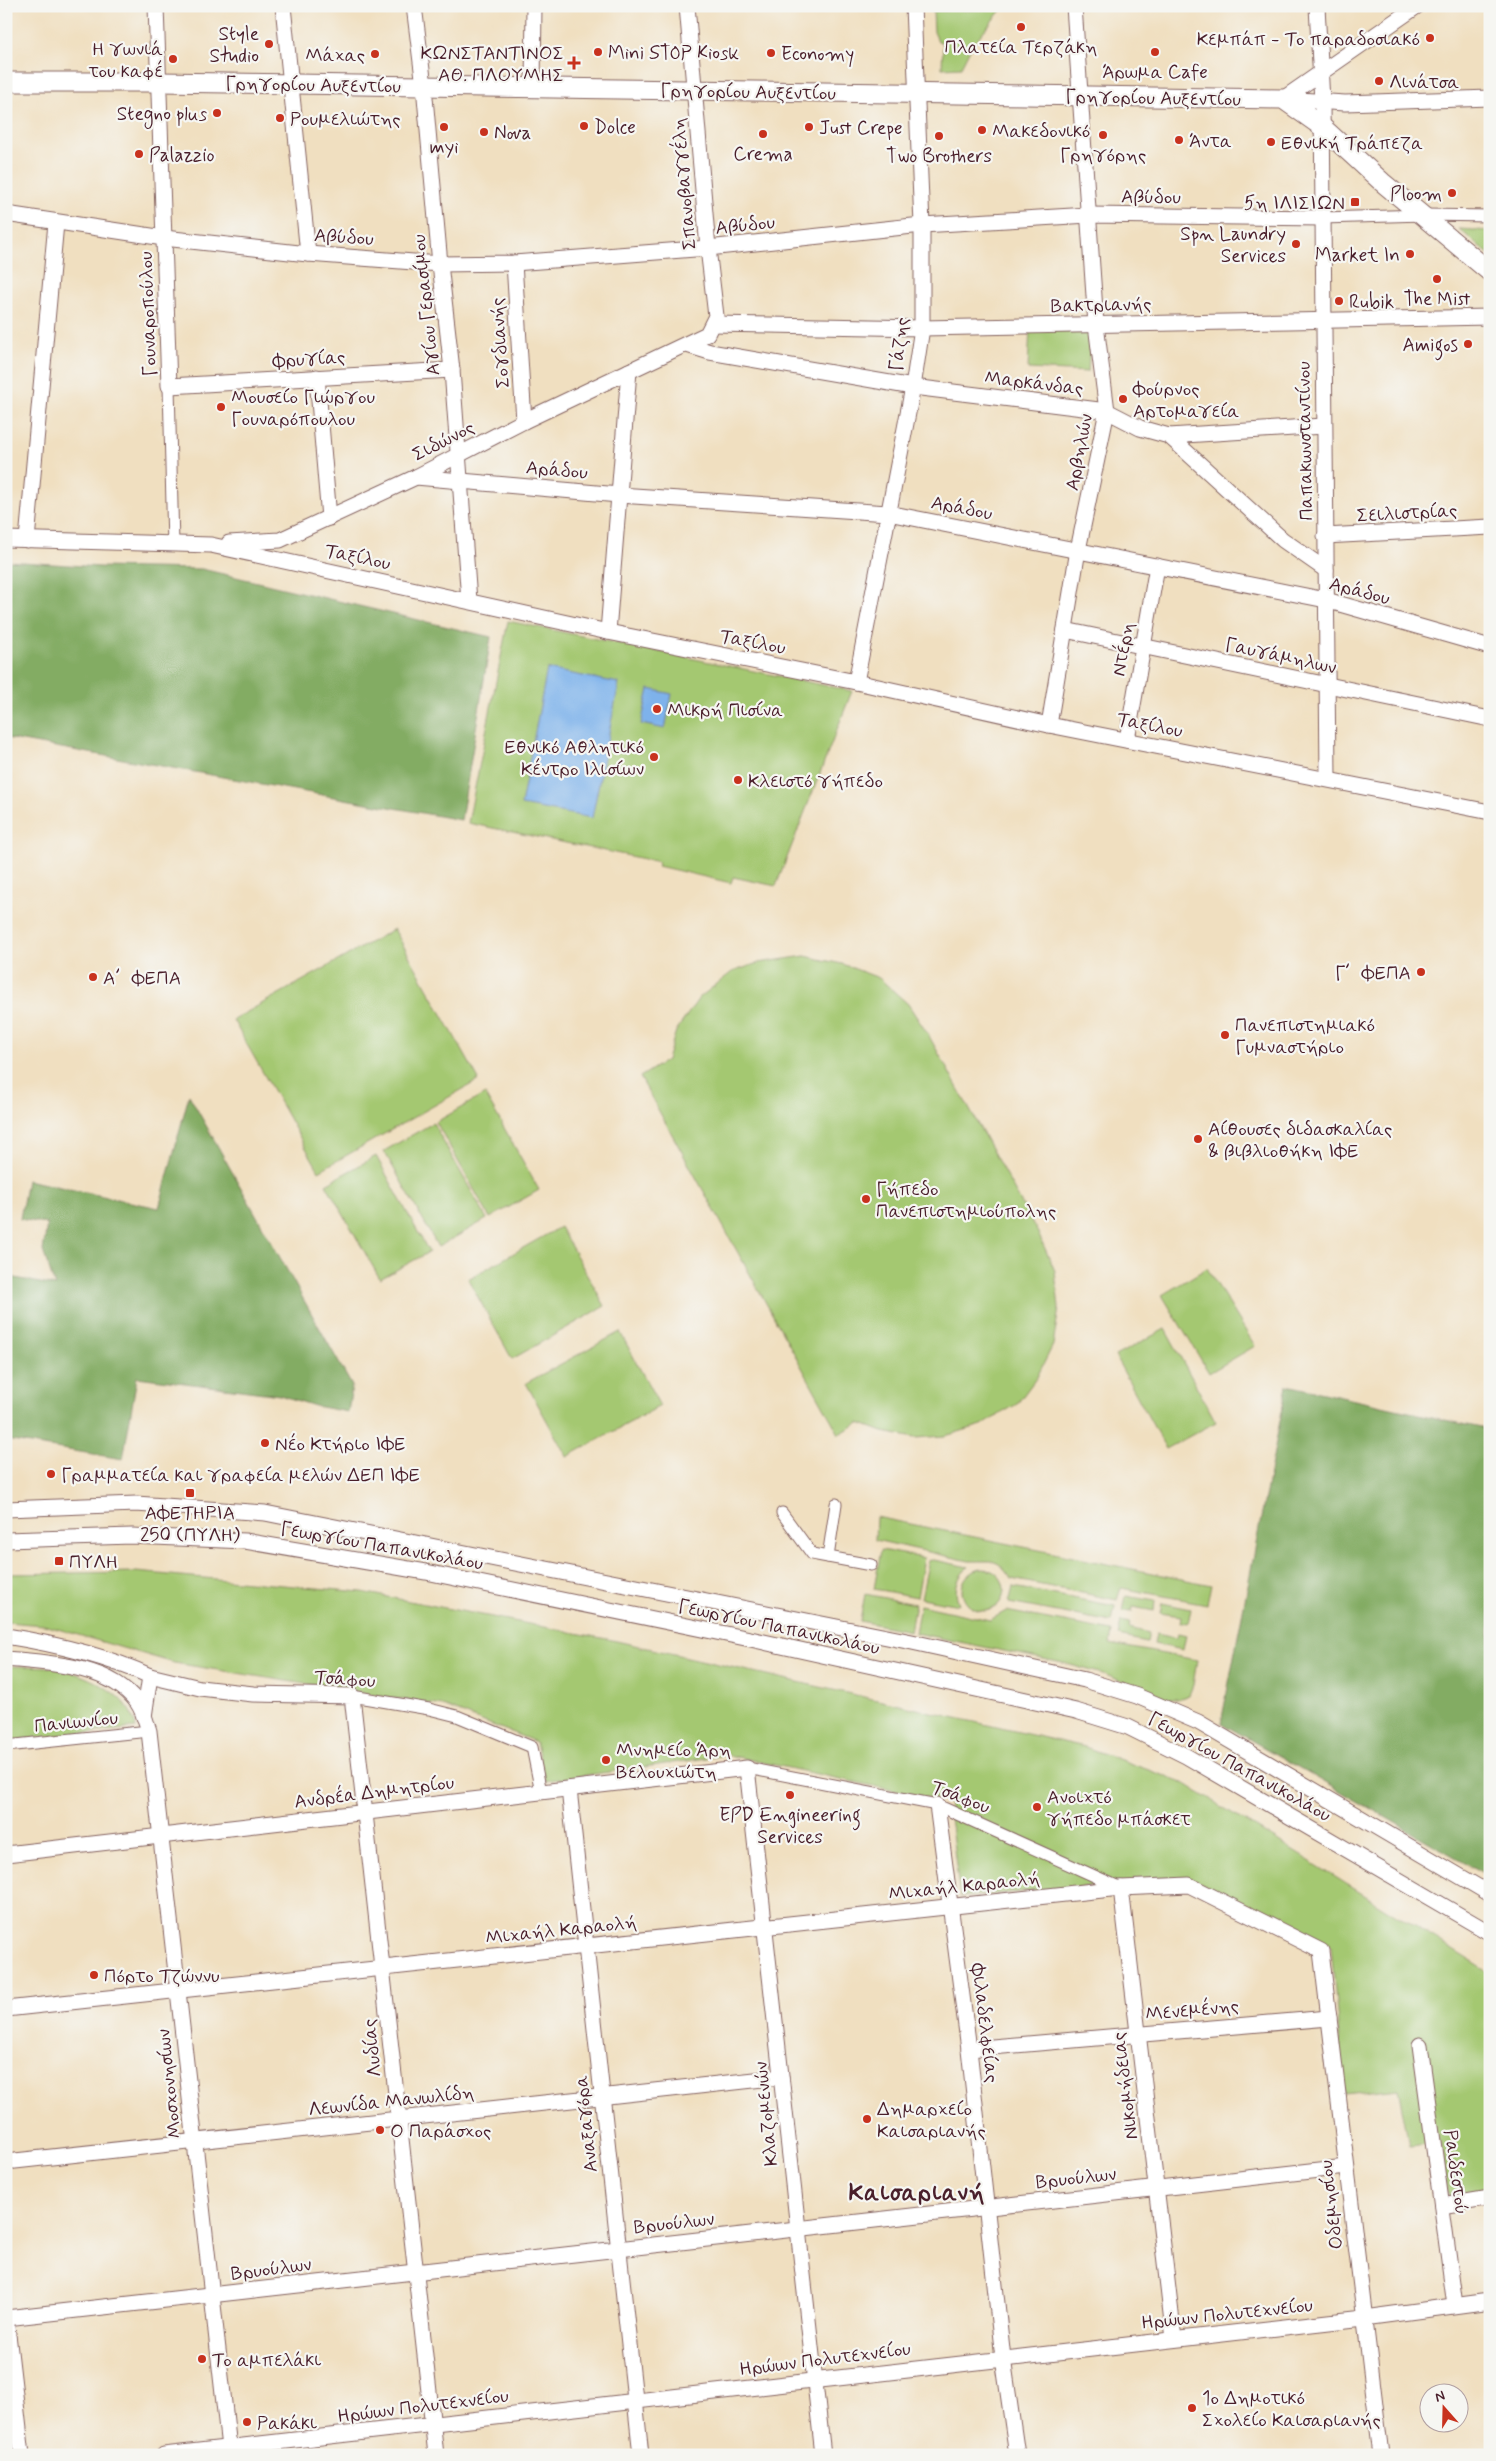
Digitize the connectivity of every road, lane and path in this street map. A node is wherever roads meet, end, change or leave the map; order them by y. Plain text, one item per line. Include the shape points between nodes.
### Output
1 (156, 6) edge
2 (283, 6) edge
3 (414, 6) edge
4 (534, 6) edge
5 (687, 6) edge
6 (913, 6) edge
7 (1074, 6) edge
8 (1317, 6) edge
9 (1417, 6) edge
10 (1320, 73) junction
11 (6, 82) edge
12 (160, 82) junction
13 (290, 84) junction
14 (424, 86) junction
15 (533, 87) junction
16 (696, 90) junction
17 (916, 93) junction
18 (1081, 95) junction
19 (1490, 98) edge
20 (1283, 99) junction
21 (1322, 102) junction
22 (1321, 126) junction
23 (6, 214) edge
24 (1089, 215) junction
25 (1424, 215) junction
26 (1490, 216) edge
27 (1322, 218) junction
28 (56, 223) junction
29 (922, 225) junction
30 (164, 238) junction
31 (708, 248) junction
32 (308, 254) junction
33 (514, 262) junction
34 (440, 264) junction
35 (1490, 272) edge
36 (1490, 317) edge
37 (715, 320) junction
38 (1323, 320) junction
39 (1096, 324) junction
40 (922, 328) junction
41 (686, 344) junction
42 (452, 370) junction
43 (629, 371) junction
44 (317, 377) junction
45 (169, 386) junction
46 (913, 387) junction
47 (1107, 411) junction
48 (524, 421) junction
49 (1324, 426) junction
50 (1169, 436) junction
51 (458, 455) junction
52 (416, 477) junction
53 (461, 480) junction
54 (619, 495) junction
55 (888, 513) junction
56 (329, 518) junction
57 (1490, 527) edge
58 (1326, 536) junction
59 (6, 539) edge
60 (27, 540) junction
61 (211, 544) junction
62 (173, 545) junction
63 (1078, 550) junction
64 (1157, 566) junction
65 (1326, 570) junction
66 (1326, 600) junction
67 (469, 601) junction
68 (1065, 630) junction
69 (608, 632) junction
70 (1142, 646) junction
71 (1490, 647) edge
72 (856, 682) junction
73 (1327, 686) junction
74 (1490, 719) edge
75 (1049, 725) junction
76 (1127, 740) junction
77 (1328, 779) junction
78 (1490, 812) edge
79 (836, 1504) dead end
80 (6, 1509) edge
81 (782, 1513) dead end
82 (6, 1540) edge
83 (821, 1560) junction
84 (871, 1565) dead end
85 (6, 1636) edge
86 (6, 1659) edge
87 (150, 1676) junction
88 (352, 1696) junction
89 (147, 1724) junction
90 (6, 1746) edge
91 (747, 1768) junction
92 (569, 1789) junction
93 (541, 1792) junction
94 (938, 1805) junction
95 (365, 1813) junction
96 (161, 1836) junction
97 (6, 1854) edge
98 (1121, 1888) junction
99 (1490, 1894) edge
100 (951, 1907) junction
101 (764, 1927) junction
102 (1490, 1933) edge
103 (586, 1946) junction
104 (1321, 1951) joint
105 (382, 1969) junction
106 (178, 1991) junction
107 (6, 2009) edge
108 (1329, 2018) junction
109 (1138, 2034) junction
110 (1420, 2045) dead end
111 (970, 2049) junction
112 (781, 2077) junction
113 (603, 2097) junction
114 (399, 2119) junction
115 (195, 2142) junction
116 (6, 2162) edge
117 (1346, 2167) junction
118 (1156, 2188) junction
119 (1490, 2198) edge
120 (1442, 2206) junction
121 (986, 2207) junction
122 (798, 2228) junction
123 (619, 2248) junction
124 (416, 2272) junction
125 (212, 2294) junction
126 (1490, 2301) edge
127 (1455, 2305) junction
128 (6, 2317) edge
129 (1364, 2318) junction
130 (1174, 2339) junction
131 (1003, 2358) junction
132 (815, 2380) junction
133 (636, 2400) junction
134 (432, 2424) junction
135 (229, 2448) junction
136 (171, 2454) edge
137 (22, 2455) edge
138 (436, 2455) edge
139 (642, 2455) edge
140 (823, 2455) edge
141 (1016, 2455) edge
142 (1381, 2455) edge

1 - 12 street, Γουναροπούλου
2 - 13 street
3 - 14 street, Αγίου Γερασίμου
4 - 15 street
5 - 16 street, Σπανοβαγγέλη
6 - 17 street, Γάζης
7 - 18 street, Αρβηλών
8 - 10 street, Παπακωνσταντίνου
9 - 10 street
10 - 20 street
10 - 21 street, Παπακωνσταντίνου
11 - 12 street, Γρηγορίου Αυξεντίου
12 - 13 street, Γρηγορίου Αυξεντίου
12 - 30 street, Γουναροπούλου
13 - 14 street, Γρηγορίου Αυξεντίου
13 - 32 street
14 - 15 street, Γρηγορίου Αυξεντίου
14 - 34 street, Αγίου Γερασίμου
15 - 16 street, Γρηγορίου Αυξεντίου
16 - 17 street, Γρηγορίου Αυξεντίου
16 - 31 street, Σπανοβαγγέλη
17 - 18 street, Γρηγορίου Αυξεντίου
17 - 29 street, Γάζης
18 - 20 street, Γρηγορίου Αυξεντίου
18 - 24 street, Αρβηλών
19 - 21 street, Γρηγορίου Αυξεντίου
20 - 21 street, Γρηγορίου Αυξεντίου
20 - 22 street
21 - 22 street, Παπακωνσταντίνου
22 - 25 street
22 - 27 street, Παπακωνσταντίνου
23 - 28 street, Αβύδου
24 - 27 street, Αβύδου
24 - 29 street, Αβύδου
24 - 39 street, Αρβηλών
25 - 26 street, Αβύδου
25 - 27 street, Αβύδου
25 - 35 street
27 - 38 street, Παπακωνσταντίνου
28 - 30 street, Αβύδου
28 - 60 street
29 - 31 street, Αβύδου
29 - 40 street, Γάζης
30 - 32 street, Αβύδου
30 - 45 street, Γουναροπούλου
31 - 33 street, Αβύδου
31 - 37 street, Σπανοβαγγέλη
32 - 34 street, Αβύδου
33 - 34 street, Αβύδου
33 - 48 street, Σογδιανής
34 - 42 street, Αγίου Γερασίμου
36 - 38 street, Βακτριανής
37 - 40 street, Βακτριανής
37 - 41 street via 707,334
38 - 39 street, Βακτριανής
38 - 49 street, Παπακωνσταντίνου
39 - 40 street, Βακτριανής
39 - 47 street, Αρβηλών
40 - 46 street, Γάζης
41 - 43 street, Σιδώνος
41 - 46 street, Μαρκάνδας via 710,352
42 - 44 street, Φρυγίας
42 - 51 street, Αγίου Γερασίμου
43 - 48 street, Σιδώνος
43 - 54 street
44 - 45 street, Φρυγίας
44 - 56 street
45 - 62 street, Γουναροπούλου
46 - 47 street, Μαρκάνδας
46 - 55 street, Γάζης
47 - 50 street, Μαρκάνδας via 1140,428
47 - 63 street, Αρβηλών
48 - 51 street, Σιδώνος
49 - 50 street
49 - 58 street, Παπακωνσταντίνου
50 - 65 street, Μαρκάνδας via 1283,540
51 - 52 street, Σιδώνος
51 - 53 street, Αγίου Γερασίμου
52 - 53 street, Αράδου
52 - 56 street, Σιδώνος
53 - 54 street, Αράδου
53 - 67 street, Αγίου Γερασίμου
54 - 55 street, Αράδου
54 - 69 street
55 - 63 street, Αράδου
55 - 72 street, Γάζης
56 - 61 street, Σιδώνος via 280,540
57 - 58 street, Σειλιστρίας
58 - 65 street, Παπακωνσταντίνου
59 - 60 street, Ταξίλου
60 - 62 street, Ταξίλου
61 - 62 street, Ταξίλου
61 - 67 street, Ταξίλου
63 - 64 street, Αράδου
63 - 68 street, Αρβηλών
64 - 66 street, Αράδου
64 - 70 street, Ντέρη
65 - 66 street, Παπακωνσταντίνου
66 - 71 street, Αράδου
66 - 73 street, Παπακωνσταντίνου
67 - 69 street, Ταξίλου
68 - 70 street, Γαυγάμηλων
68 - 75 street, Αρβηλών
69 - 72 street, Ταξίλου
70 - 73 street, Γαυγάμηλων
70 - 76 street, Ντέρη
72 - 75 street, Ταξίλου
73 - 74 street, Γαυγάμηλων
73 - 77 street, Παπακωνσταντίνου
75 - 76 street, Ταξίλου
76 - 77 street, Ταξίλου
77 - 78 street, Ταξίλου
79 - 83 street
80 - 99 street, Γεωργίου Παπανικολάου via 136,1504 265,1513 1086,1680 1137,1696 1198,1722
81 - 83 street via 812,1554
82 - 102 street, Γεωργίου Παπανικολάου via 132,1536 245,1541 426,1572 1076,1711 1128,1726 1186,1756
83 - 84 street
85 - 87 street, Τσάφου via 82,1651
86 - 89 street via 68,1665 111,1681 137,1703
87 - 88 street, Τσάφου via 200,1688 253,1694
87 - 89 street
88 - 93 street, Τσάφου via 456,1716 532,1746
88 - 95 street, Λυδίας
89 - 90 street, Πανιωνίου
89 - 96 street, Μοσχονησίων
91 - 92 street, Ανδρέα Δημητρίου
91 - 94 street, Τσάφου
91 - 101 street, Κλαζομενών
92 - 93 street, Ανδρέα Δημητρίου
92 - 103 street, Αναξαγόρα
93 - 95 street, Ανδρέα Δημητρίου
94 - 98 street, Τσάφου
94 - 100 street, Φιλαδελφείας
95 - 96 street, Ανδρέα Δημητρίου
95 - 105 street, Λυδίας
96 - 97 street, Ανδρέα Δημητρίου
96 - 106 street, Μοσχονησίων
98 - 100 street, Μιχαήλ Καραολή
98 - 104 street, Μιχαήλ Καραολή via 1189,1886
98 - 109 street, Νικομήδειας
100 - 101 street, Μιχαήλ Καραολή
100 - 111 street, Φιλαδελφείας
101 - 103 street, Μιχαήλ Καραολή
101 - 112 street, Κλαζομενών
103 - 105 street, Μιχαήλ Καραολή
103 - 113 street, Αναξαγόρα
104 - 108 street, Οδεμησίου
105 - 106 street, Μιχαήλ Καραολή
105 - 114 street, Λυδίας
106 - 107 street, Μιχαήλ Καραολή
106 - 115 street, Μοσχονησίων
108 - 109 street, Μενεμένης
108 - 117 street, Οδεμησίου
109 - 111 street, Μενεμένης
109 - 118 street, Νικομήδειας
110 - 120 street, Ραιδεστού
111 - 121 street, Φιλαδελφείας
112 - 113 street, Λεωνίδα Μανωλίδη
112 - 122 street, Κλαζομενών
113 - 114 street, Λεωνίδα Μανωλίδη
113 - 123 street, Αναξαγόρα
114 - 115 street, Λεωνίδα Μανωλίδη
114 - 124 street, Λυδίας
115 - 116 street, Λεωνίδα Μανωλίδη
115 - 125 street, Μοσχονησίων
117 - 118 street, Βρυούλων
117 - 129 street, Οδεμησίου
118 - 121 street, Βρυούλων
118 - 130 street, Νικομήδειας
119 - 120 street
120 - 127 street, Ραιδεστού
121 - 122 street, Βρυούλων
121 - 131 street, Φιλαδελφείας
122 - 123 street, Βρυούλων
122 - 132 street, Κλαζομενών
123 - 124 street, Βρυούλων
123 - 133 street, Αναξαγόρα
124 - 125 street, Βρυούλων
124 - 134 street, Λυδίας
125 - 128 street, Βρυούλων
125 - 135 street, Μοσχονησίων
126 - 127 street, Ηρώων Πολυτεχνείου
127 - 129 street, Ηρώων Πολυτεχνείου
128 - 137 street
129 - 130 street, Ηρώων Πολυτεχνείου
129 - 142 street, Οδεμησίου
130 - 131 street, Ηρώων Πολυτεχνείου
131 - 132 street, Ηρώων Πολυτεχνείου
131 - 141 street, Φιλαδελφείας
132 - 133 street, Ηρώων Πολυτεχνείου
132 - 140 street, Κλαζομενών
133 - 134 street, Ηρώων Πολυτεχνείου
133 - 139 street, Αναξαγόρα
134 - 135 street, Ηρώων Πολυτεχνείου
134 - 138 street, Λυδίας
135 - 136 street, Ηρώων Πολυτεχνείου

